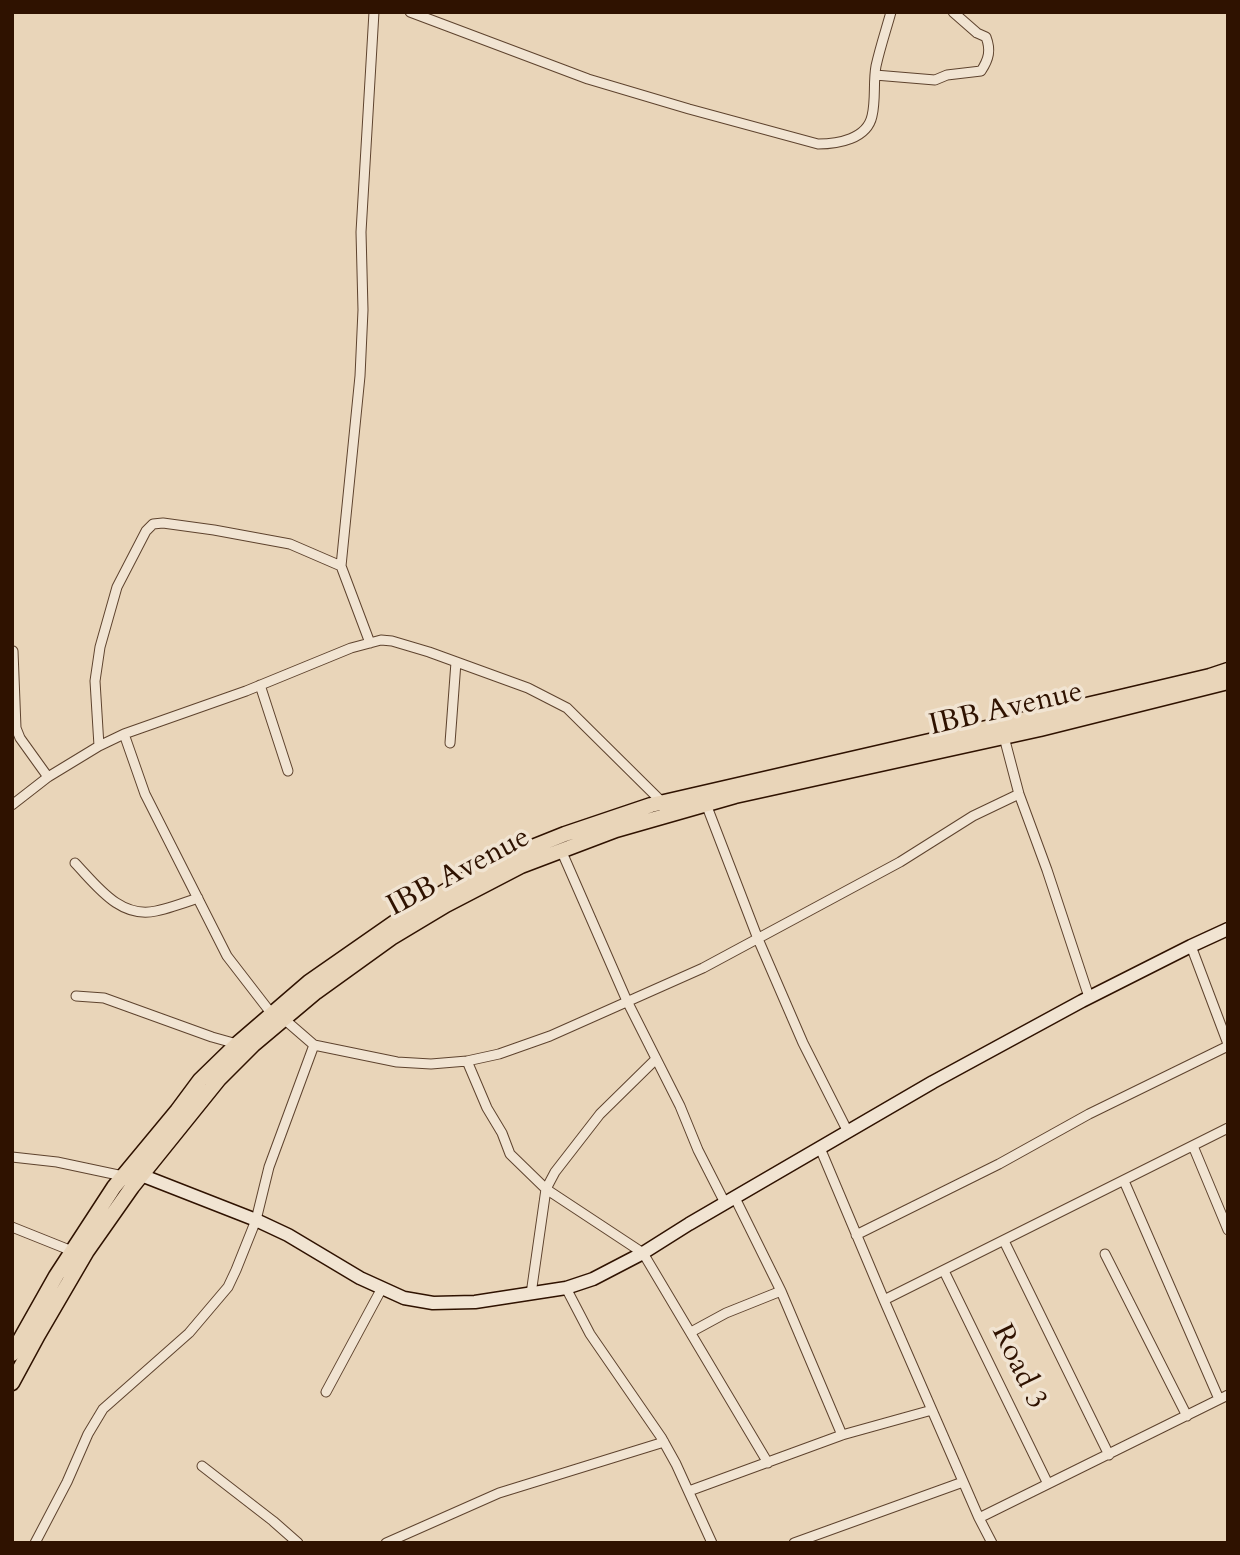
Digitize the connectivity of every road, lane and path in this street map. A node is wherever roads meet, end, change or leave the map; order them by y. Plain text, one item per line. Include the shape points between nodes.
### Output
1 (374, 12) edge
2 (410, 12) edge
3 (891, 12) edge
4 (953, 12) edge
5 (875, 75) junction
6 (341, 566) junction
7 (370, 643) junction
8 (13, 650) edge
9 (456, 662) junction
10 (1228, 670) edge
11 (1228, 682) edge
12 (260, 685) junction
13 (124, 734) junction
14 (1004, 737) junction
15 (450, 743) dead end
16 (99, 746) junction
17 (288, 771) dead end
18 (48, 777) junction
19 (1019, 794) junction
20 (662, 802) junction
21 (706, 804) junction
22 (12, 805) edge
23 (561, 850) junction
24 (75, 863) dead end
25 (198, 898) junction
26 (1228, 929) edge
27 (758, 939) junction
28 (1191, 946) junction
29 (76, 996) dead end
30 (1089, 997) junction
31 (627, 1002) junction
32 (277, 1016) junction
33 (237, 1044) junction
34 (314, 1045) junction
35 (1228, 1045) edge
36 (656, 1059) junction
37 (467, 1061) junction
38 (1228, 1128) edge
39 (848, 1132) junction
40 (1193, 1146) junction
41 (820, 1148) junction
42 (12, 1157) edge
43 (141, 1175) junction
44 (123, 1176) junction
45 (1125, 1181) junction
46 (546, 1189) junction
47 (730, 1200) junction
48 (256, 1220) junction
49 (12, 1227) edge
50 (1228, 1230) edge
51 (856, 1235) junction
52 (1004, 1241) junction
53 (72, 1251) junction
54 (643, 1252) junction
55 (1105, 1254) dead end
56 (944, 1270) junction
57 (382, 1288) junction
58 (566, 1288) junction
59 (781, 1291) junction
60 (531, 1294) junction
61 (884, 1300) junction
62 (691, 1332) junction
63 (12, 1354) edge
64 (12, 1383) edge
65 (326, 1392) dead end
66 (1223, 1397) edge
67 (932, 1410) junction
68 (1187, 1416) junction
69 (842, 1435) junction
70 (664, 1442) junction
71 (1109, 1455) junction
72 (768, 1462) junction
73 (202, 1466) dead end
74 (963, 1482) junction
75 (1048, 1484) junction
76 (689, 1491) junction
77 (979, 1518) junction
78 (35, 1543) edge
79 (298, 1543) edge
80 (386, 1543) edge
81 (712, 1543) edge
82 (794, 1543) edge
83 (992, 1543) edge

1 - 6 street via 361,232 360,376
2 - 5 street via 588,79 818,144 853,138 866,128 872,117
3 - 5 street
4 - 5 street via 986,37 990,48 982,71 935,80
6 - 7 street
6 - 16 street via 290,544 153,524 117,587 100,647 95,681
7 - 9 street via 392,641
7 - 12 street
8 - 18 street via 16,728
9 - 15 street
9 - 20 street via 528,688 567,708
10 - 20 main road
11 - 14 main road, IBB Avenue
12 - 13 street
12 - 17 street
13 - 16 street
13 - 25 street via 145,794
14 - 19 street
14 - 21 main road, IBB Avenue
16 - 18 street
18 - 22 street
19 - 27 street
19 - 30 street
20 - 32 main road via 587,825 461,881 309,982
21 - 23 main road, IBB Avenue
21 - 27 street
23 - 31 street
23 - 32 main road, IBB Avenue via 489,882 391,938
24 - 25 street via 107,898 123,908 154,912
25 - 32 street via 227,956
26 - 28 street
27 - 31 street
27 - 39 street
28 - 30 street
28 - 35 street
29 - 33 street via 104,998
30 - 39 street
31 - 36 street
31 - 37 street via 550,1036
32 - 33 main road
32 - 34 street
32 - 43 main road, IBB Avenue
33 - 44 main road via 200,1080
34 - 37 street via 397,1062
34 - 48 street via 269,1167
35 - 51 street
36 - 46 street via 600,1114
36 - 47 street via 698,1150
37 - 46 street via 510,1154
38 - 40 street
39 - 41 street
40 - 45 street
40 - 50 street
41 - 47 street
41 - 51 street
42 - 44 street
43 - 48 street
43 - 64 main road, IBB Avenue via 87,1251
44 - 53 main road
45 - 52 street
45 - 66 street
46 - 54 street
46 - 60 street
47 - 54 street
47 - 59 street
48 - 57 street
48 - 78 street via 228,1287 215,1304 103,1409
49 - 53 street
51 - 61 street
52 - 56 street
52 - 71 street
53 - 63 main road
54 - 58 street
54 - 62 street
55 - 68 street
56 - 61 street
56 - 75 street, Road 3
57 - 60 street via 433,1303
57 - 65 street
58 - 60 street
58 - 70 street via 590,1334
59 - 62 street
59 - 69 street
61 - 67 street
62 - 72 street
66 - 68 street
67 - 69 street
67 - 74 street
68 - 71 street
69 - 72 street
70 - 76 street
70 - 80 street via 499,1493
71 - 75 street
72 - 76 street
73 - 79 street
74 - 77 street
74 - 82 street
75 - 77 street
76 - 81 street
77 - 83 street

